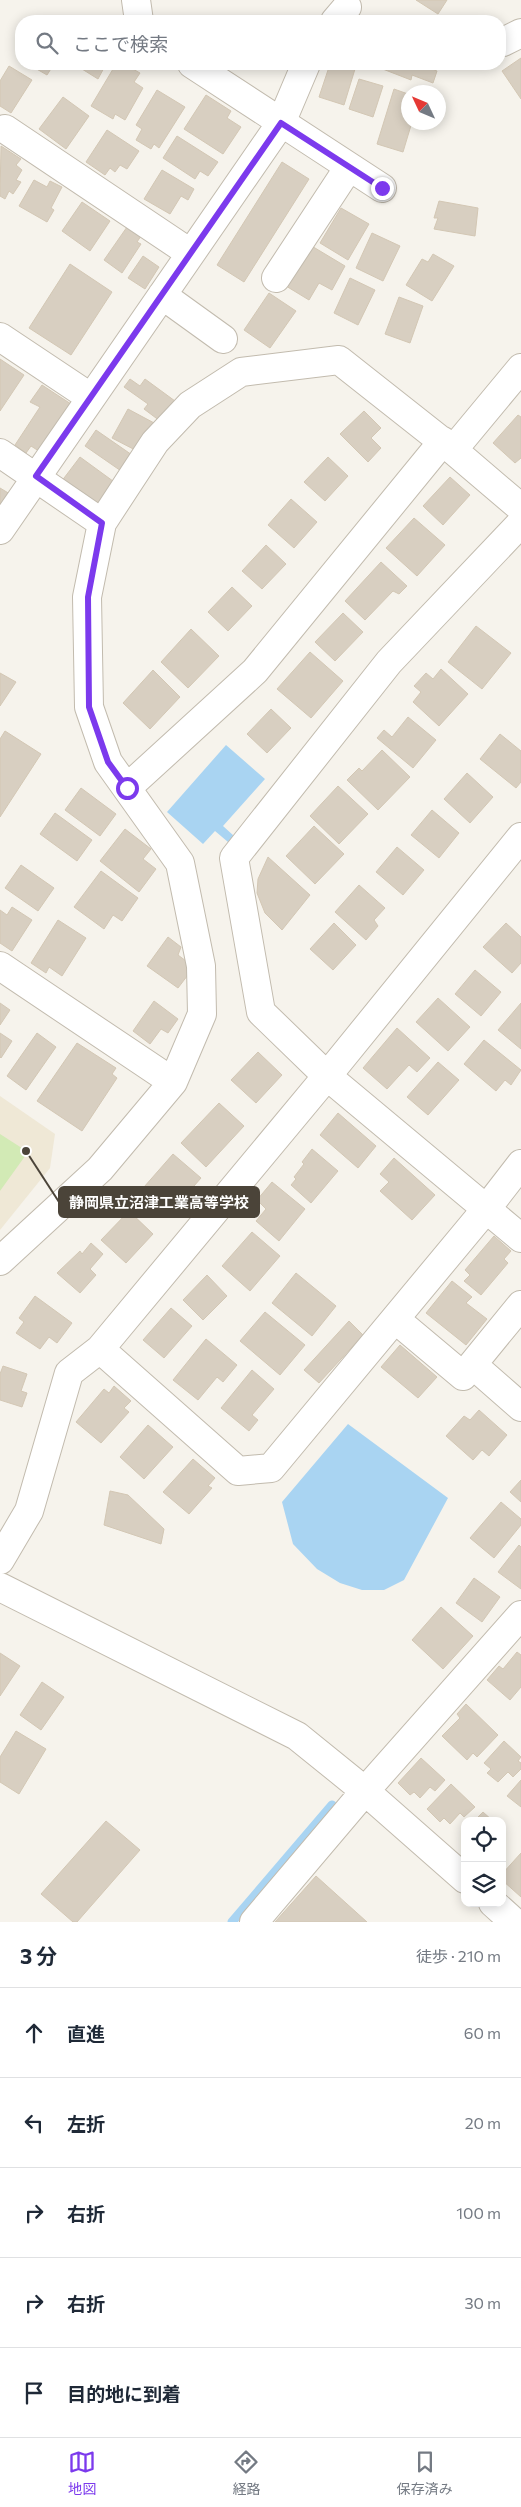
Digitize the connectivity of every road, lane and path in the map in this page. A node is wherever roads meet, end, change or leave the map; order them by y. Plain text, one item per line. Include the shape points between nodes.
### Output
1 (136, 0) edge
2 (137, 15) edge
3 (201, 70) edge
4 (303, 70) edge
5 (281, 123) junction
6 (5, 130) dead end
7 (349, 167) junction
8 (382, 188) dead end
9 (190, 253) junction
10 (276, 278) dead end
11 (162, 295) junction
12 (0, 337) edge
13 (223, 339) dead end
14 (521, 368) edge
15 (90, 397) junction
16 (448, 446) junction
17 (0, 453) edge
18 (36, 476) junction
19 (521, 508) edge
20 (102, 523) junction
21 (521, 523) edge
22 (0, 530) edge
23 (127, 788) junction
24 (521, 837) edge
25 (0, 966) edge
26 (328, 1076) junction
27 (173, 1082) junction
28 (521, 1164) edge
29 (487, 1208) junction
30 (521, 1238) edge
31 (0, 1261) edge
32 (521, 1305) edge
33 (395, 1319) junction
34 (100, 1349) junction
35 (473, 1365) junction
36 (521, 1407) edge
37 (0, 1560) edge
38 (0, 1587) edge
39 (521, 1615) edge
40 (365, 1791) junction
41 (461, 1875) edge
42 (497, 1907) edge
43 (254, 1922) edge
44 (514, 1922) edge

1 - 2 street
3 - 5 street
4 - 5 street
5 - 7 street
5 - 9 street
6 - 9 street
7 - 8 street
7 - 10 street
9 - 11 street
11 - 13 street
11 - 15 street
12 - 15 street
14 - 16 street
15 - 18 street
16 - 19 street
16 - 20 street via 339,360 241,372 190,405 154,442
16 - 23 street via 256,671
17 - 18 street
18 - 20 street
18 - 22 street
20 - 23 street via 88,597 89,707 108,762
21 - 26 street via 389,662 234,858 261,1012
23 - 27 street via 180,863 201,966 202,1014
24 - 26 street
25 - 27 street
26 - 29 street
26 - 34 street
27 - 31 street via 100,1170
28 - 29 street
29 - 30 street
29 - 33 street
32 - 35 street
33 - 34 street via 271,1468 254,1470 238,1471
33 - 35 street via 463,1376
34 - 37 street via 69,1373 29,1511
35 - 36 street
38 - 40 street via 298,1736
39 - 40 street
40 - 41 street
40 - 43 street
42 - 44 street

